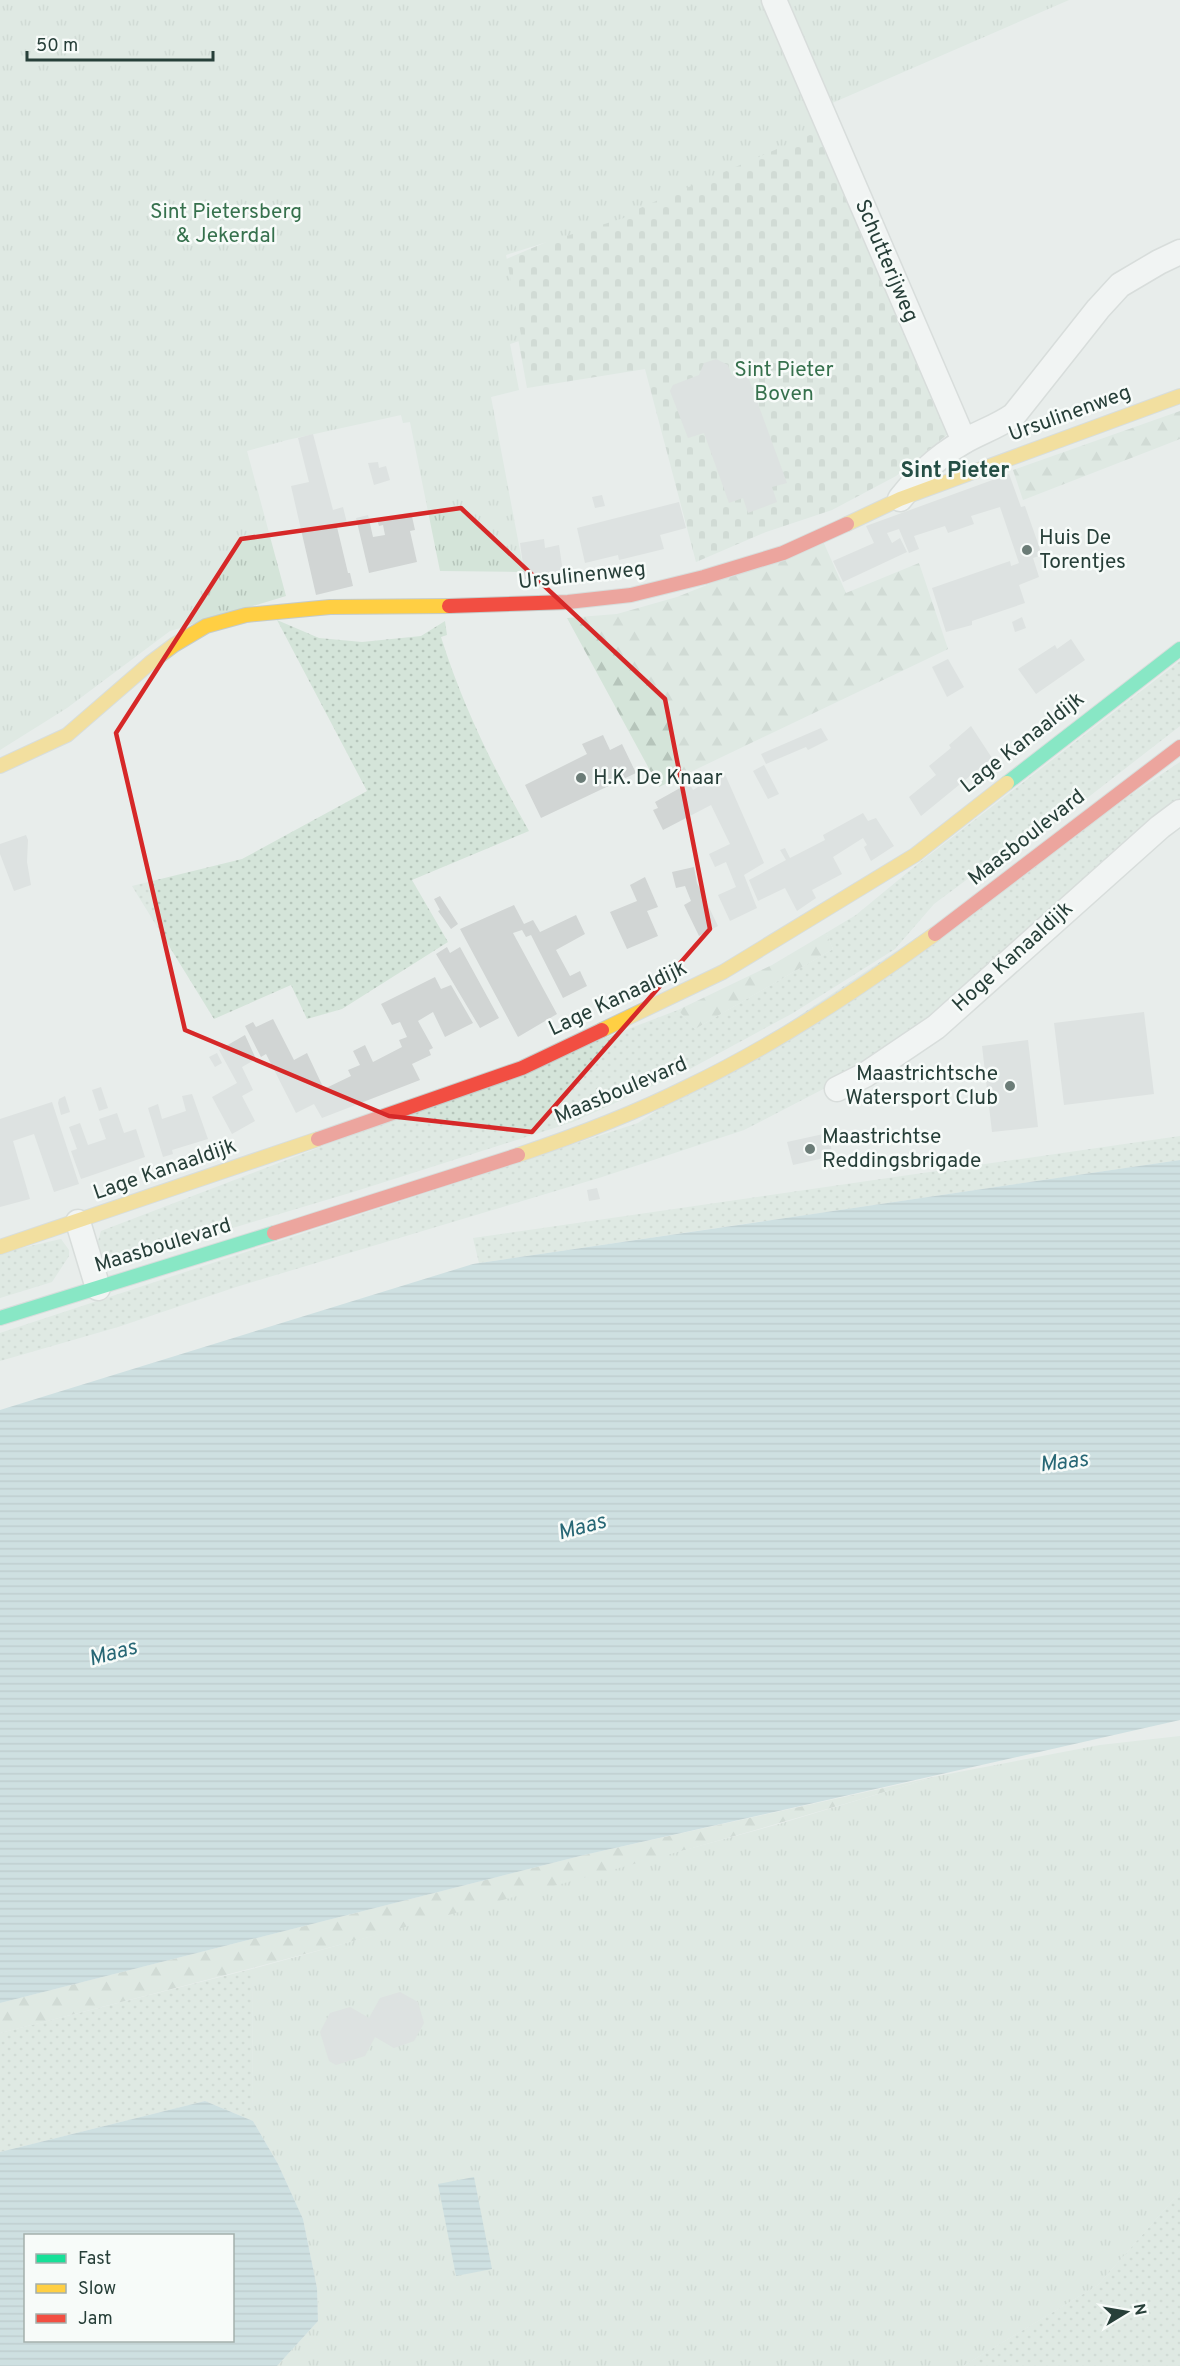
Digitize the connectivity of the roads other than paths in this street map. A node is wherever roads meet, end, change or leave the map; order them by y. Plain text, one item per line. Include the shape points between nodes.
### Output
1 (774, 0) edge
2 (1180, 252) edge
3 (1180, 396) edge
4 (964, 441) junction
5 (900, 499) junction
6 (1180, 649) edge
7 (1180, 747) edge
8 (0, 766) edge
9 (1180, 812) edge
10 (837, 1089) dead end
11 (78, 1222) junction
12 (0, 1247) edge
13 (98, 1288) junction
14 (0, 1318) edge

1 - 4 street, Schutterijweg
2 - 4 street via 1120,285 1014,415
3 - 5 street, Ursulinenweg
4 - 5 street via 925,468
5 - 8 street, Ursulinenweg via 783,553 631,595 515,605 297,609 246,615 206,626 150,663 67,735
6 - 11 street, Lage Kanaaldijk via 915,855 723,972 522,1068
7 - 13 street, Maasboulevard via 915,950 843,999 686,1087 499,1162
9 - 10 street, Hoge Kanaaldijk via 936,1027
11 - 12 street, Lage Kanaaldijk
11 - 13 street
13 - 14 street, Maasboulevard

